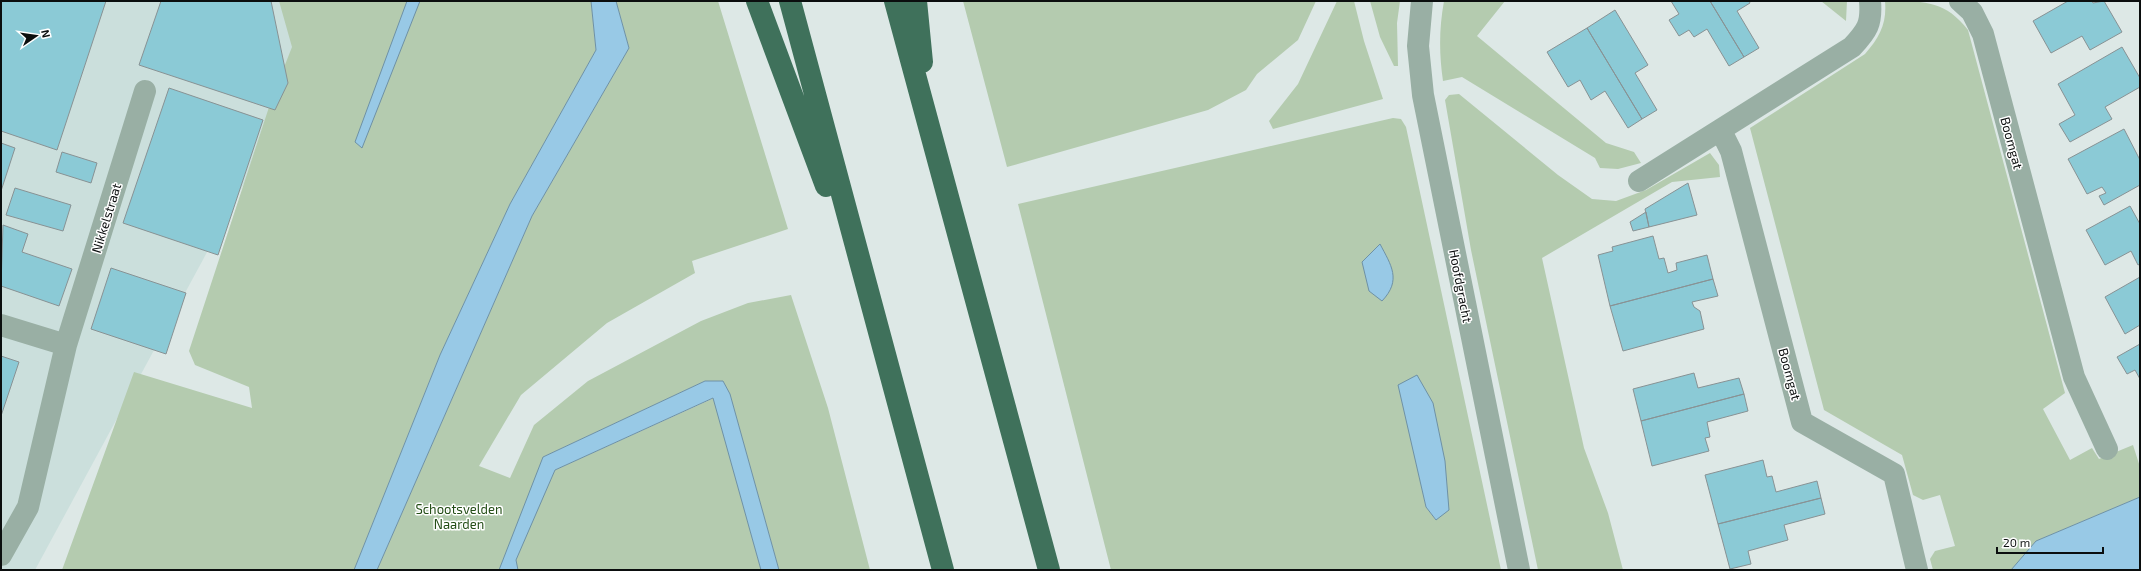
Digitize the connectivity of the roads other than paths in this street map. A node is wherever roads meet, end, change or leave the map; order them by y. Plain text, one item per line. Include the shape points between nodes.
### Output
1 (757, 1) edge
2 (790, 1) edge
3 (895, 1) edge
4 (916, 1) edge
5 (1422, 1) edge
6 (1870, 1) edge
7 (1960, 1) edge
8 (145, 91) dead end
9 (930, 129) junction
10 (1720, 131) junction
11 (1639, 181) dead end
12 (870, 301) junction
13 (1, 325) edge
14 (66, 346) junction
15 (2107, 449) dead end
16 (1, 555) edge
17 (943, 570) edge
18 (1049, 570) edge
19 (1519, 570) edge
20 (1917, 570) edge

1 - 12 highway
2 - 12 highway
3 - 9 highway
4 - 9 highway
5 - 19 street, Hoofdgracht via 1418,46 1423,95
6 - 10 street via 1870,21 1866,32 1852,47
7 - 15 street, Boomgat via 1972,12 1983,34 2074,378
8 - 14 street, Nikkelstraat
9 - 18 highway
10 - 11 street
10 - 20 street, Boomgat via 1731,151 1802,422 1894,474
12 - 17 highway
13 - 14 street
14 - 16 street, Nikkelstraat via 28,507

